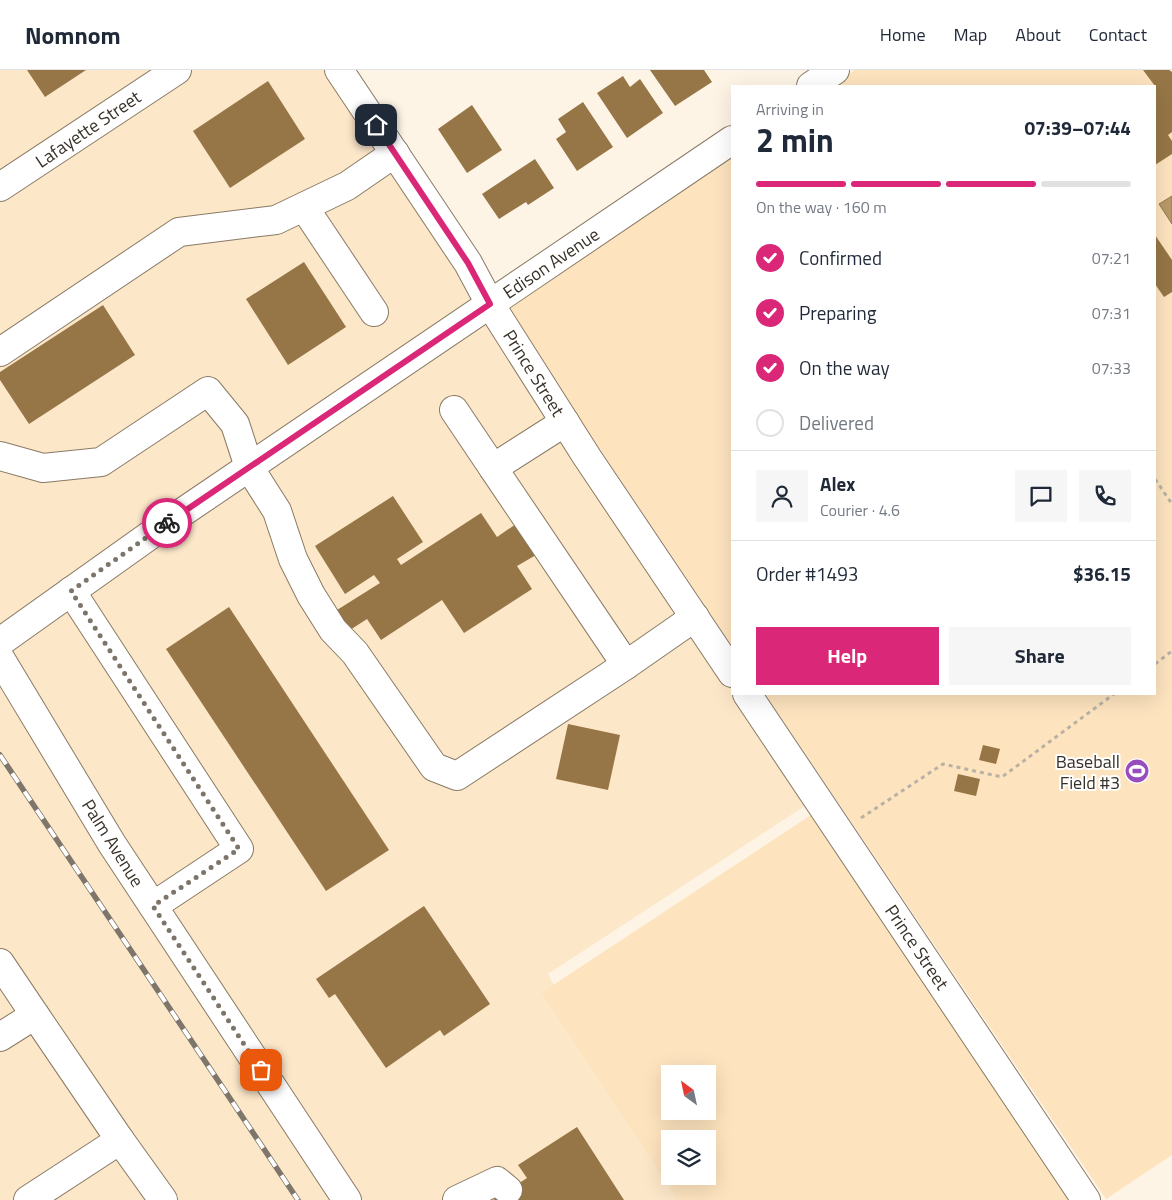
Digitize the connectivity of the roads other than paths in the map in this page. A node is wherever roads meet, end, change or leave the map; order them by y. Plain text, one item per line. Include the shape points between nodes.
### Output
1 (177, 70) edge
2 (339, 70) edge
3 (835, 70) edge
4 (812, 85) edge
5 (731, 141) edge
6 (395, 153) junction
7 (0, 187) edge
8 (304, 207) junction
9 (490, 304) junction
10 (374, 312) dead end
11 (0, 352) edge
12 (454, 410) dead end
13 (565, 422) junction
14 (0, 456) edge
15 (249, 467) junction
16 (493, 468) junction
17 (71, 591) junction
18 (695, 617) junction
19 (0, 642) edge
20 (0, 658) edge
21 (626, 665) junction
22 (731, 671) edge
23 (748, 695) edge
24 (153, 906) junction
25 (0, 963) edge
26 (35, 1015) junction
27 (0, 1037) edge
28 (120, 1140) junction
29 (508, 1190) dead end
30 (28, 1200) edge
31 (163, 1200) edge
32 (347, 1200) edge
33 (457, 1200) edge
34 (1086, 1200) edge

1 - 7 street, Lafayette Street
2 - 6 street, Prince Street
3 - 4 street
5 - 9 street, Edison Avenue
6 - 8 street via 346,186
6 - 9 street, Prince Street via 468,263
8 - 10 street
8 - 11 street via 276,220 178,232
9 - 13 street, Prince Street
9 - 15 street, Edison Avenue
12 - 16 street
13 - 16 street
13 - 18 street, Prince Street
14 - 15 street via 43,468 101,462 208,391 235,424
15 - 17 street, Edison Avenue
15 - 21 street via 276,512 293,559 312,596 333,630 355,652 434,767 457,776
16 - 21 street
17 - 19 street, Edison Avenue
17 - 24 street via 239,849
18 - 21 street
18 - 22 street, Prince Street
20 - 24 street, Palm Avenue
23 - 34 street, Prince Street
24 - 32 street, Palm Avenue
25 - 26 street
26 - 27 street
26 - 28 street
28 - 30 street
28 - 31 street
29 - 33 street via 498,1181

